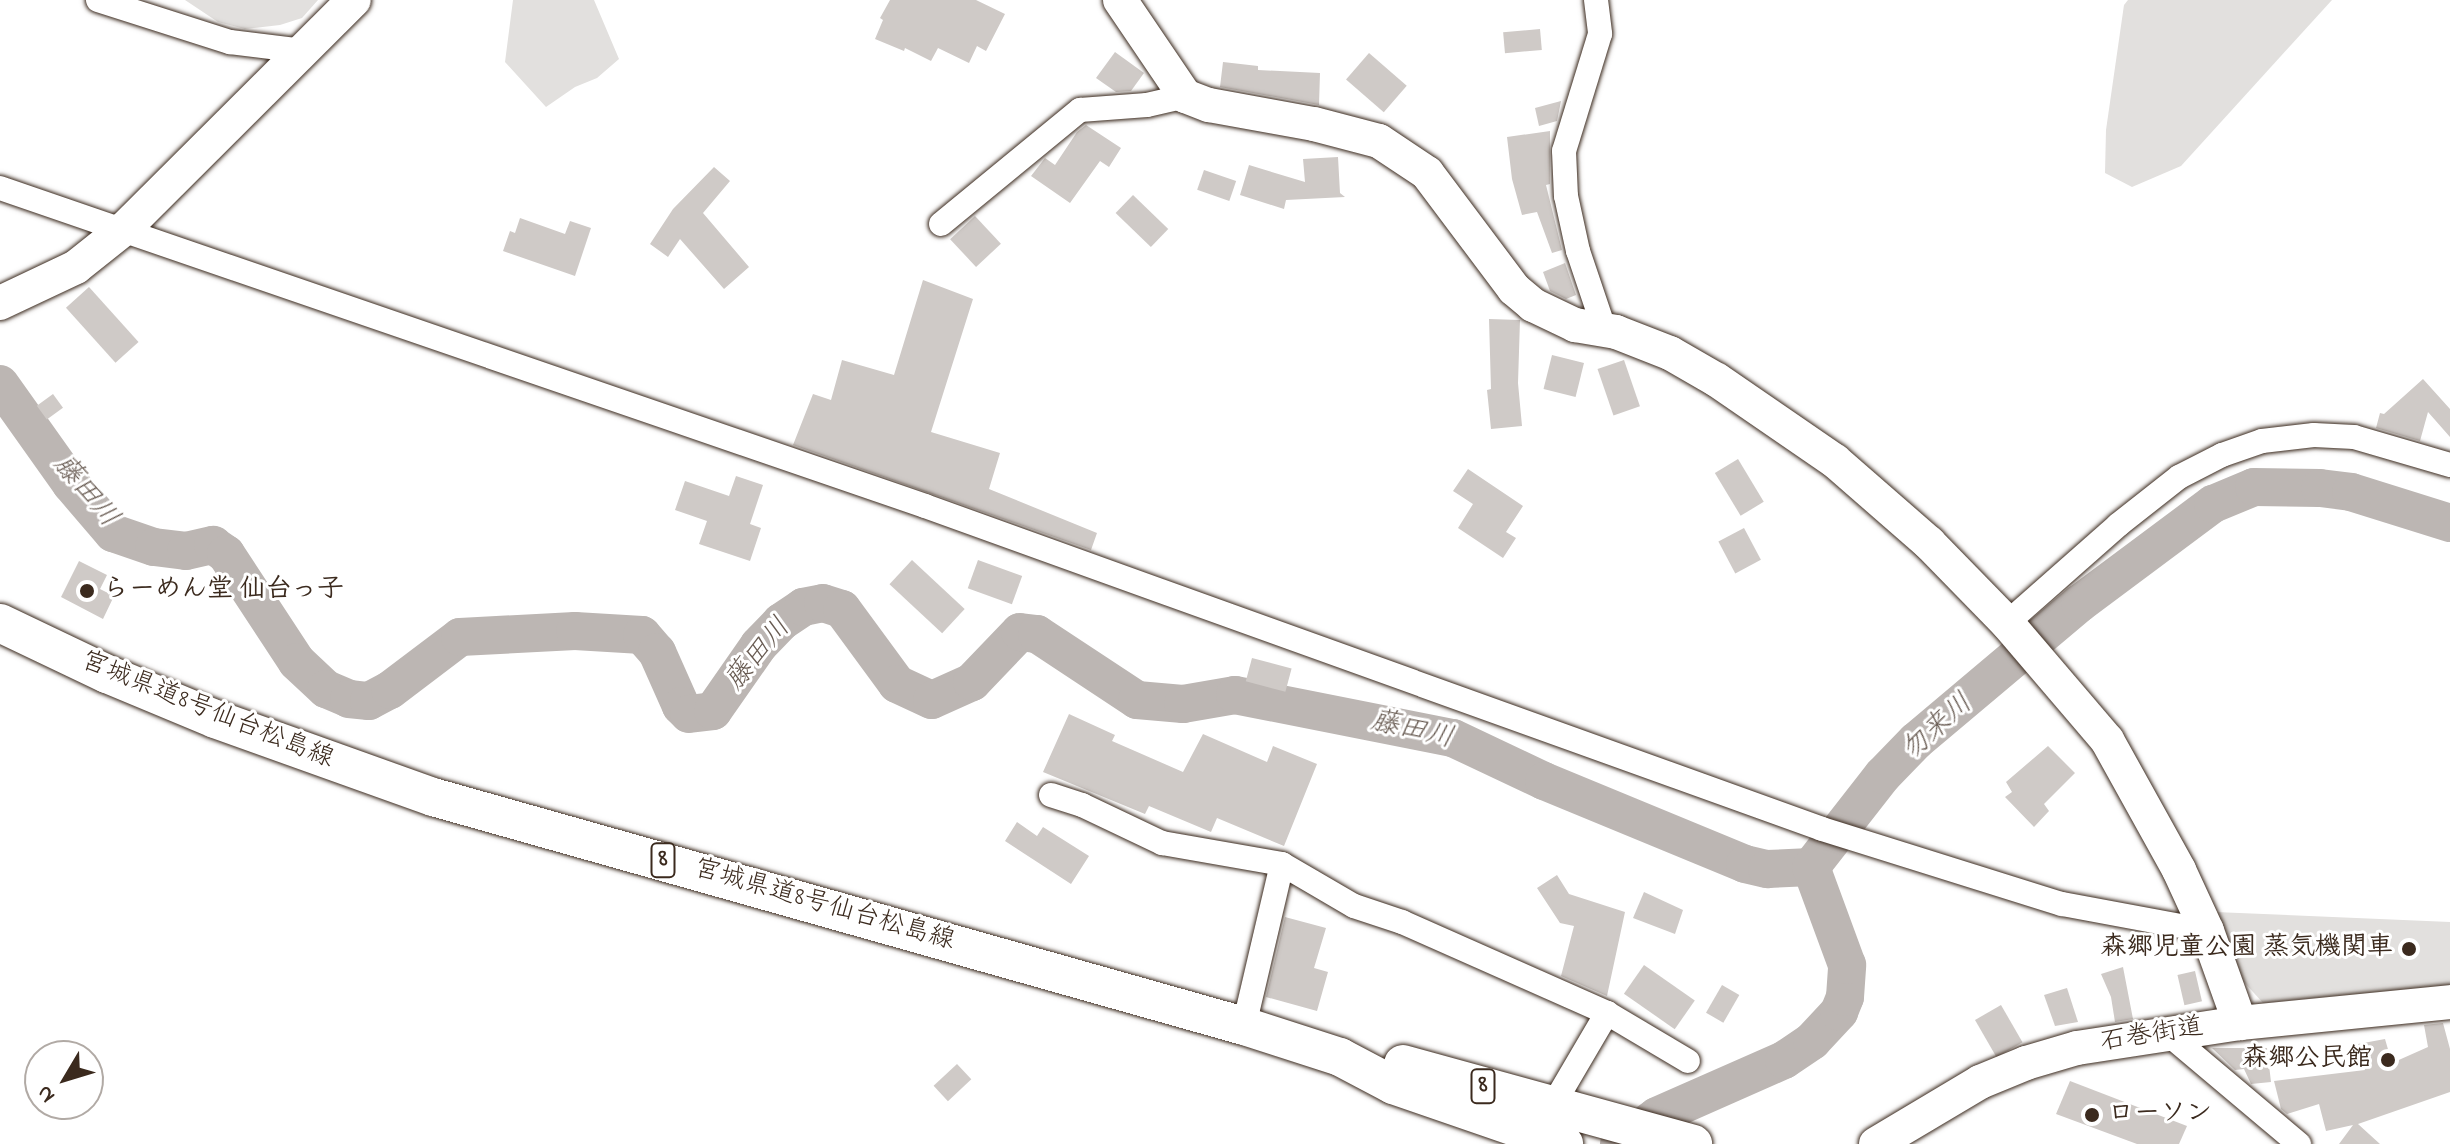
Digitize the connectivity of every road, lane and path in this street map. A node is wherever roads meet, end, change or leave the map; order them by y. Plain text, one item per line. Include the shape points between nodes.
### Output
1 (98, 0) edge
2 (354, 0) edge
3 (1120, 0) edge
4 (1596, 0) edge
5 (303, 51) junction
6 (1185, 96) junction
7 (0, 188) edge
8 (941, 224) dead end
9 (125, 228) junction
10 (0, 303) edge
11 (1605, 331) junction
12 (2450, 465) edge
13 (0, 623) edge
14 (2007, 623) junction
15 (1051, 795) dead end
16 (1282, 864) junction
17 (2207, 931) junction
18 (2450, 1002) edge
19 (1607, 1013) junction
20 (2240, 1023) junction
21 (1244, 1026) junction
22 (2166, 1032) junction
23 (1340, 1057) junction
24 (1688, 1061) dead end
25 (1553, 1105) junction
26 (1564, 1144) edge
27 (1693, 1144) edge
28 (1876, 1144) edge
29 (2299, 1144) edge

1 - 5 street via 230,42
2 - 5 street
3 - 6 street
4 - 11 street via 1600,34 1564,151 1566,196 1578,251
5 - 9 street
6 - 8 street via 1080,110
6 - 11 street via 1379,141 1427,173 1514,289 1533,305 1575,325
7 - 9 street
9 - 10 street via 76,267
9 - 17 street via 925,506 1822,829 2062,904
11 - 14 street via 1670,353 1835,461 1929,543
12 - 14 street via 2354,437 2314,435 2262,441 2222,455 2179,477
13 - 21 main road, 宮城県道8号仙台松島線 / 8 via 215,719 433,797
14 - 17 street via 2107,740
15 - 16 street via 1162,843
16 - 19 street via 1354,906 1443,939
16 - 21 street
17 - 20 street
18 - 20 street, 石巻街道
19 - 24 street
19 - 25 street
20 - 22 street, 石巻街道
21 - 23 main road, 宮城県道8号仙台松島線 / 8
22 - 28 street, 石巻街道 via 2026,1063 1980,1082
22 - 29 street
23 - 25 main road, 宮城県道8号仙台松島線 / 8 via 1400,1063
23 - 26 main road, 宮城県道8号仙台松島線 / 8 via 1393,1085
25 - 27 main road, 宮城県道8号仙台松島線 / 8

